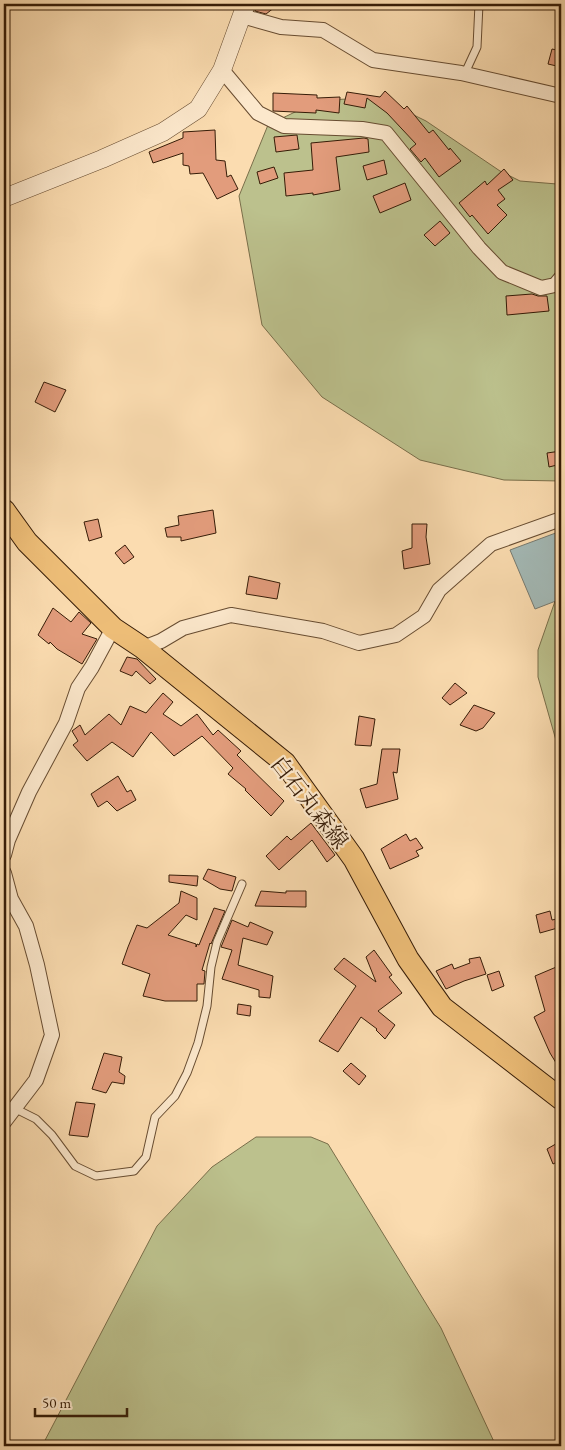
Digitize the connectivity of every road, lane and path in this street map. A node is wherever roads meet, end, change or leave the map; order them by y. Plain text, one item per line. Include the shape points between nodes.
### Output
1 (478, 4) edge
2 (244, 10) edge
3 (222, 70) junction
4 (465, 73) junction
5 (561, 96) edge
6 (4, 198) edge
7 (561, 278) edge
8 (4, 510) edge
9 (561, 519) edge
10 (113, 628) junction
11 (142, 648) junction
12 (4, 855) edge
13 (4, 873) edge
14 (242, 884) dead end
15 (561, 1099) edge
16 (14, 1108) junction
17 (4, 1122) edge

1 - 4 lane via 477,47
2 - 3 street
2 - 4 street via 281,27 323,30 372,60
3 - 6 street via 198,109 163,132
3 - 7 street via 258,113 284,126 386,133 502,272 541,288 555,285
4 - 5 street
8 - 10 main road, 白石丸森線 via 26,542
9 - 11 street via 491,544 439,590 424,616 396,635 359,643 323,631 231,614 183,628
10 - 11 main road, 白石丸森線
10 - 12 street via 78,688 66,723 29,792
11 - 15 main road, 白石丸森線 via 285,762 354,859 408,959 442,1007
13 - 16 street via 11,899 26,926 52,1035 36,1080
14 - 16 lane via 217,942 198,1044 175,1096 155,1117 146,1157 134,1171 96,1176 75,1166 36,1119
16 - 17 street

